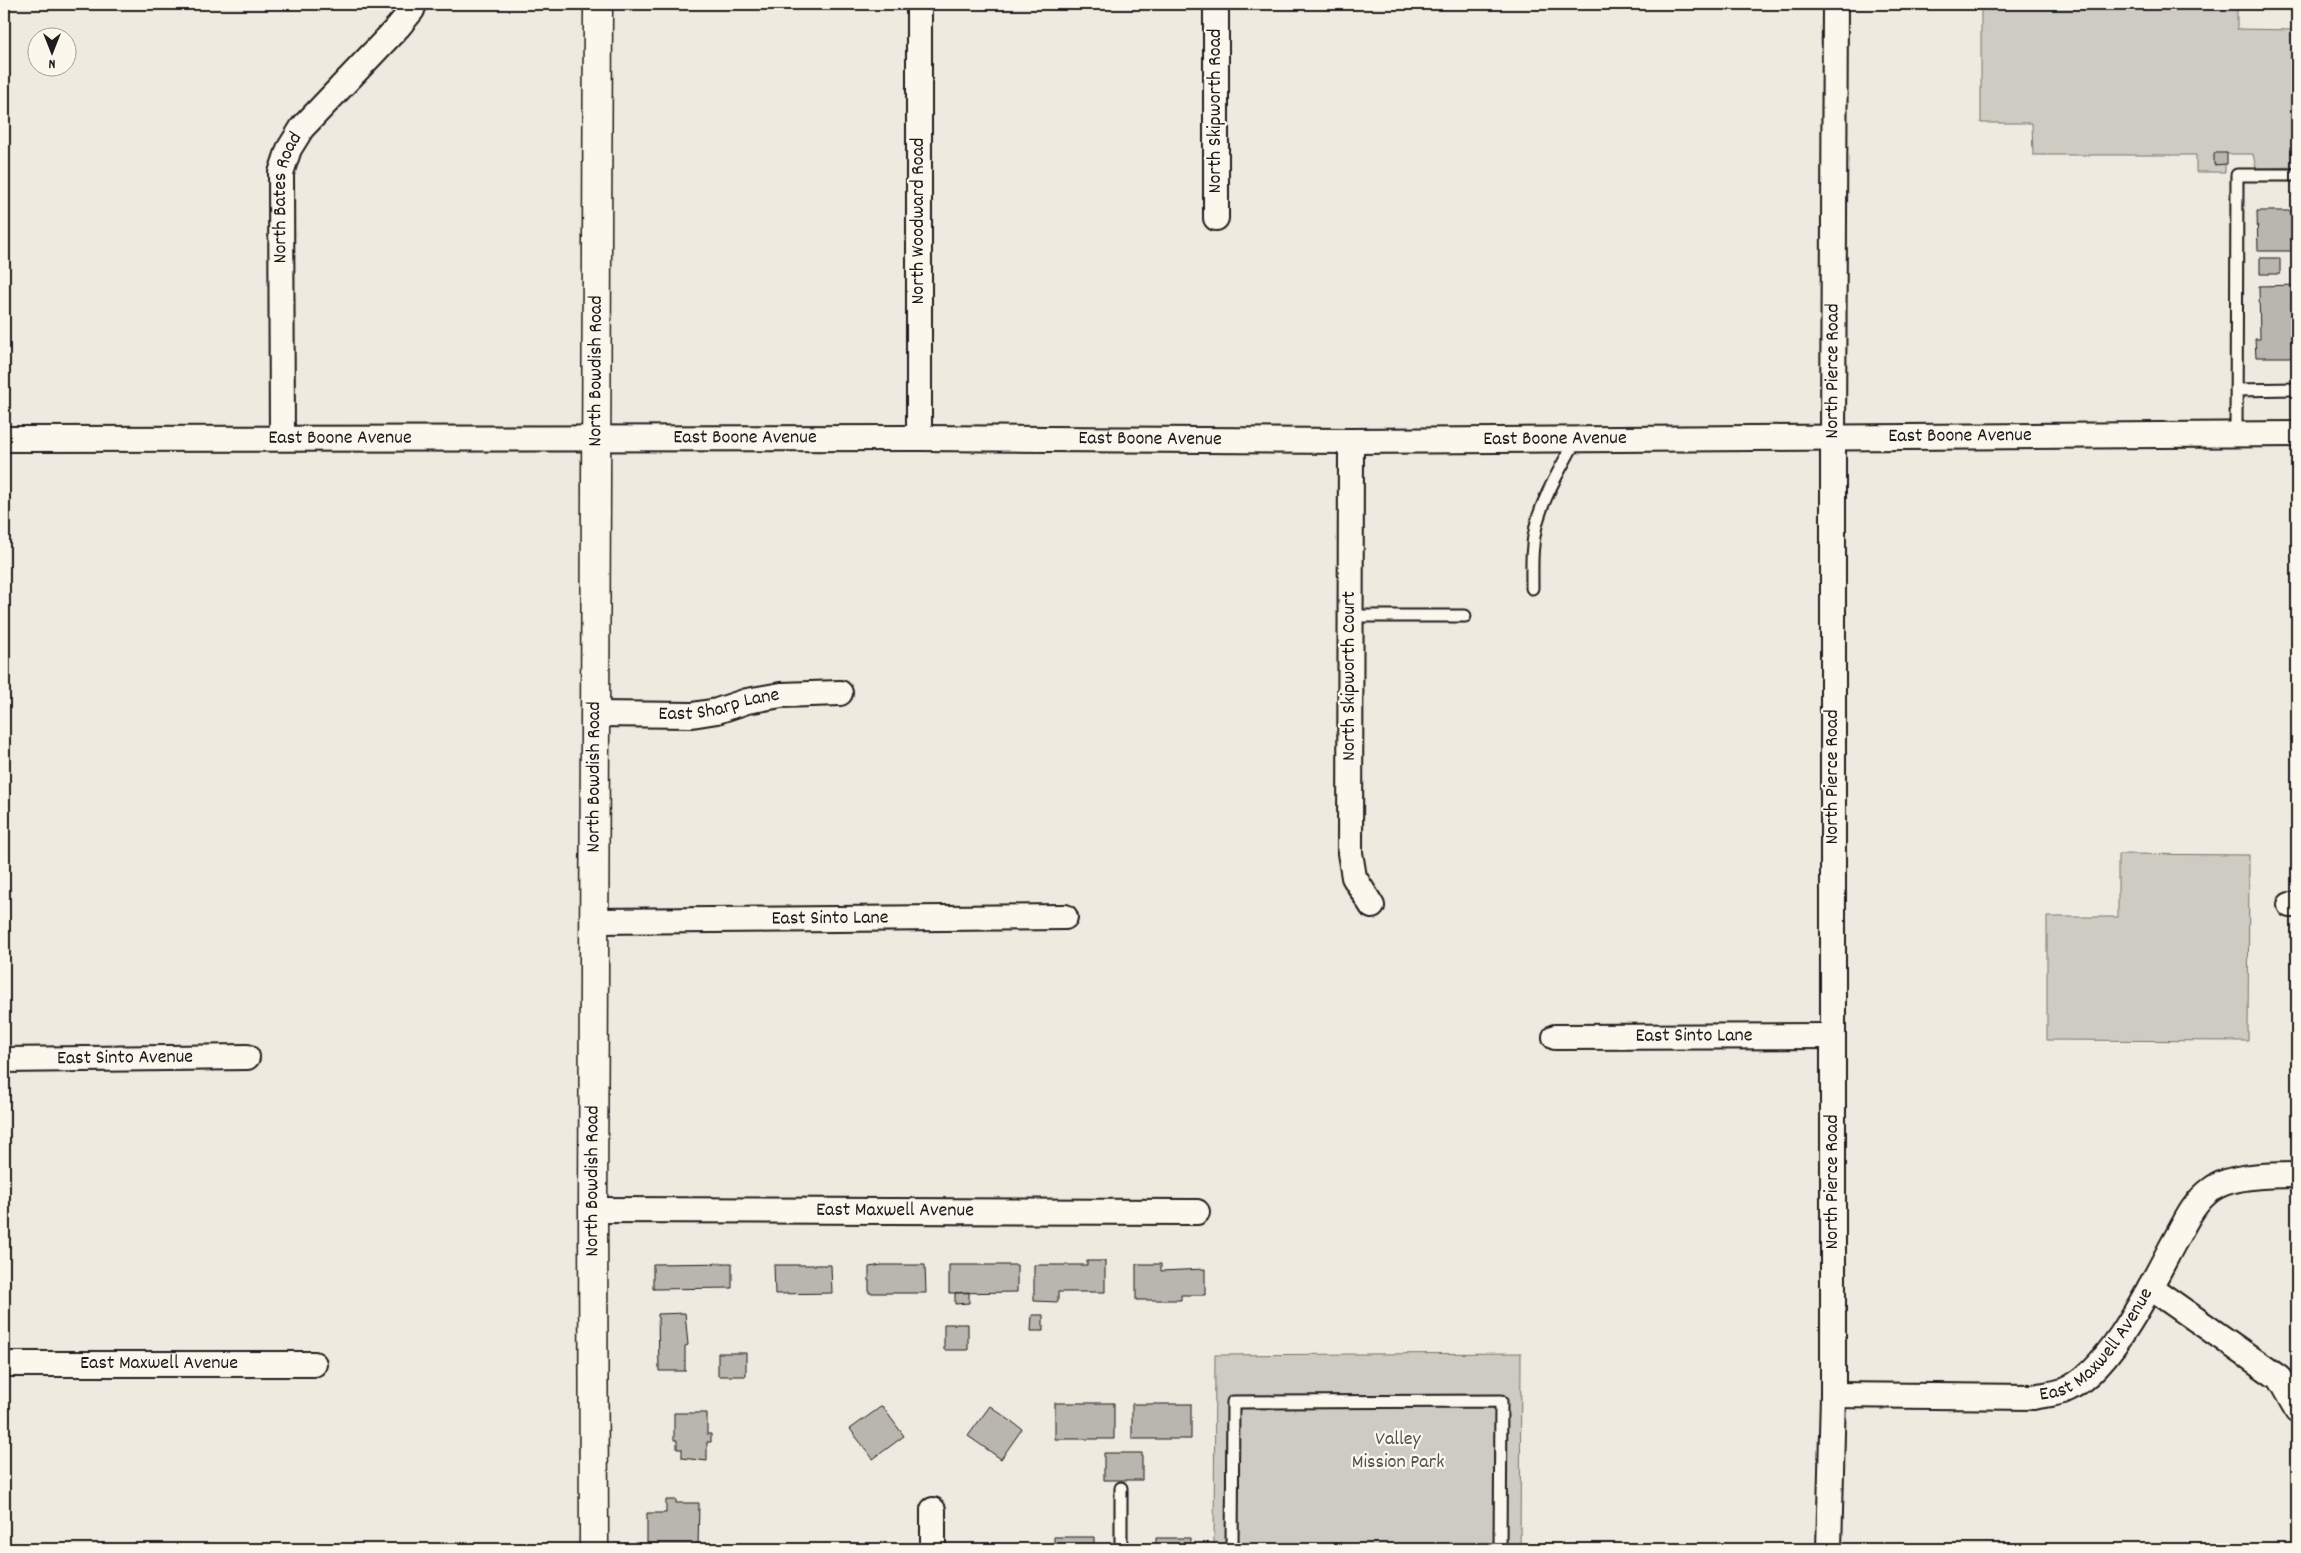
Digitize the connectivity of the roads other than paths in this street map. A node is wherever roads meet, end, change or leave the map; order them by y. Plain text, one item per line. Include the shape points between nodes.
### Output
1 (414, 4) edge
2 (598, 4) edge
3 (919, 4) edge
4 (1216, 4) edge
5 (1835, 4) edge
6 (2297, 175) edge
7 (1216, 218) dead end
8 (2297, 389) edge
9 (2236, 390) junction
10 (2297, 434) edge
11 (2236, 435) junction
12 (1833, 436) junction
13 (282, 438) junction
14 (919, 438) junction
15 (4, 439) edge
16 (597, 439) junction
17 (1576, 439) junction
18 (1351, 441) junction
19 (1532, 588) dead end
20 (1350, 616) junction
21 (1465, 616) dead end
22 (840, 693) dead end
23 (596, 714) junction
24 (1372, 906) dead end
25 (1066, 918) dead end
26 (595, 921) junction
27 (1833, 1036) junction
28 (1556, 1037) dead end
29 (247, 1058) dead end
30 (4, 1060) edge
31 (2297, 1175) edge
32 (593, 1210) junction
33 (1197, 1212) dead end
34 (2150, 1287) junction
35 (4, 1364) edge
36 (314, 1364) dead end
37 (1833, 1395) junction
38 (2297, 1410) edge
39 (1121, 1488) dead end
40 (933, 1510) dead end
41 (594, 1549) edge
42 (933, 1549) edge
43 (1121, 1549) edge
44 (1232, 1549) edge
45 (1500, 1549) edge
46 (1830, 1549) edge

1 - 13 street, North Bates Road via 398,27 302,128 289,149 281,173
2 - 16 street, North Bowdish Road
3 - 14 street, North Woodward Road
4 - 7 street, North Skipworth Road
5 - 12 street, North Pierce Road
6 - 9 lane via 2236,175
8 - 9 lane
9 - 11 lane
10 - 11 street, East Boone Avenue
11 - 12 street, East Boone Avenue
12 - 17 street, East Boone Avenue
12 - 27 street, North Pierce Road
13 - 15 street, East Boone Avenue
13 - 16 street, East Boone Avenue
14 - 16 street, East Boone Avenue
14 - 18 street, East Boone Avenue
16 - 23 street, North Bowdish Road
17 - 18 street, East Boone Avenue
17 - 19 lane via 1544,500 1536,525
18 - 20 street, North Skipworth Court
20 - 21 lane
20 - 24 street, North Skipworth Court via 1350,853 1354,877
22 - 23 street, East Sharp Lane via 780,695 692,715
23 - 26 street, North Bowdish Road
25 - 26 street, East Sinto Lane
26 - 32 street, North Bowdish Road
27 - 28 street, East Sinto Lane
27 - 37 street, North Pierce Road
29 - 30 street, East Sinto Avenue
31 - 34 street, East Maxwell Avenue via 2240,1178 2213,1188 2193,1208
32 - 33 street, East Maxwell Avenue
32 - 41 street, North Bowdish Road
34 - 37 street, East Maxwell Avenue via 2107,1354 2089,1375 2063,1391 2033,1397
34 - 38 street via 2279,1378
35 - 36 street, East Maxwell Avenue
37 - 46 street, North Pierce Road
39 - 43 lane
40 - 42 street
44 - 45 lane via 1233,1402 1501,1401

